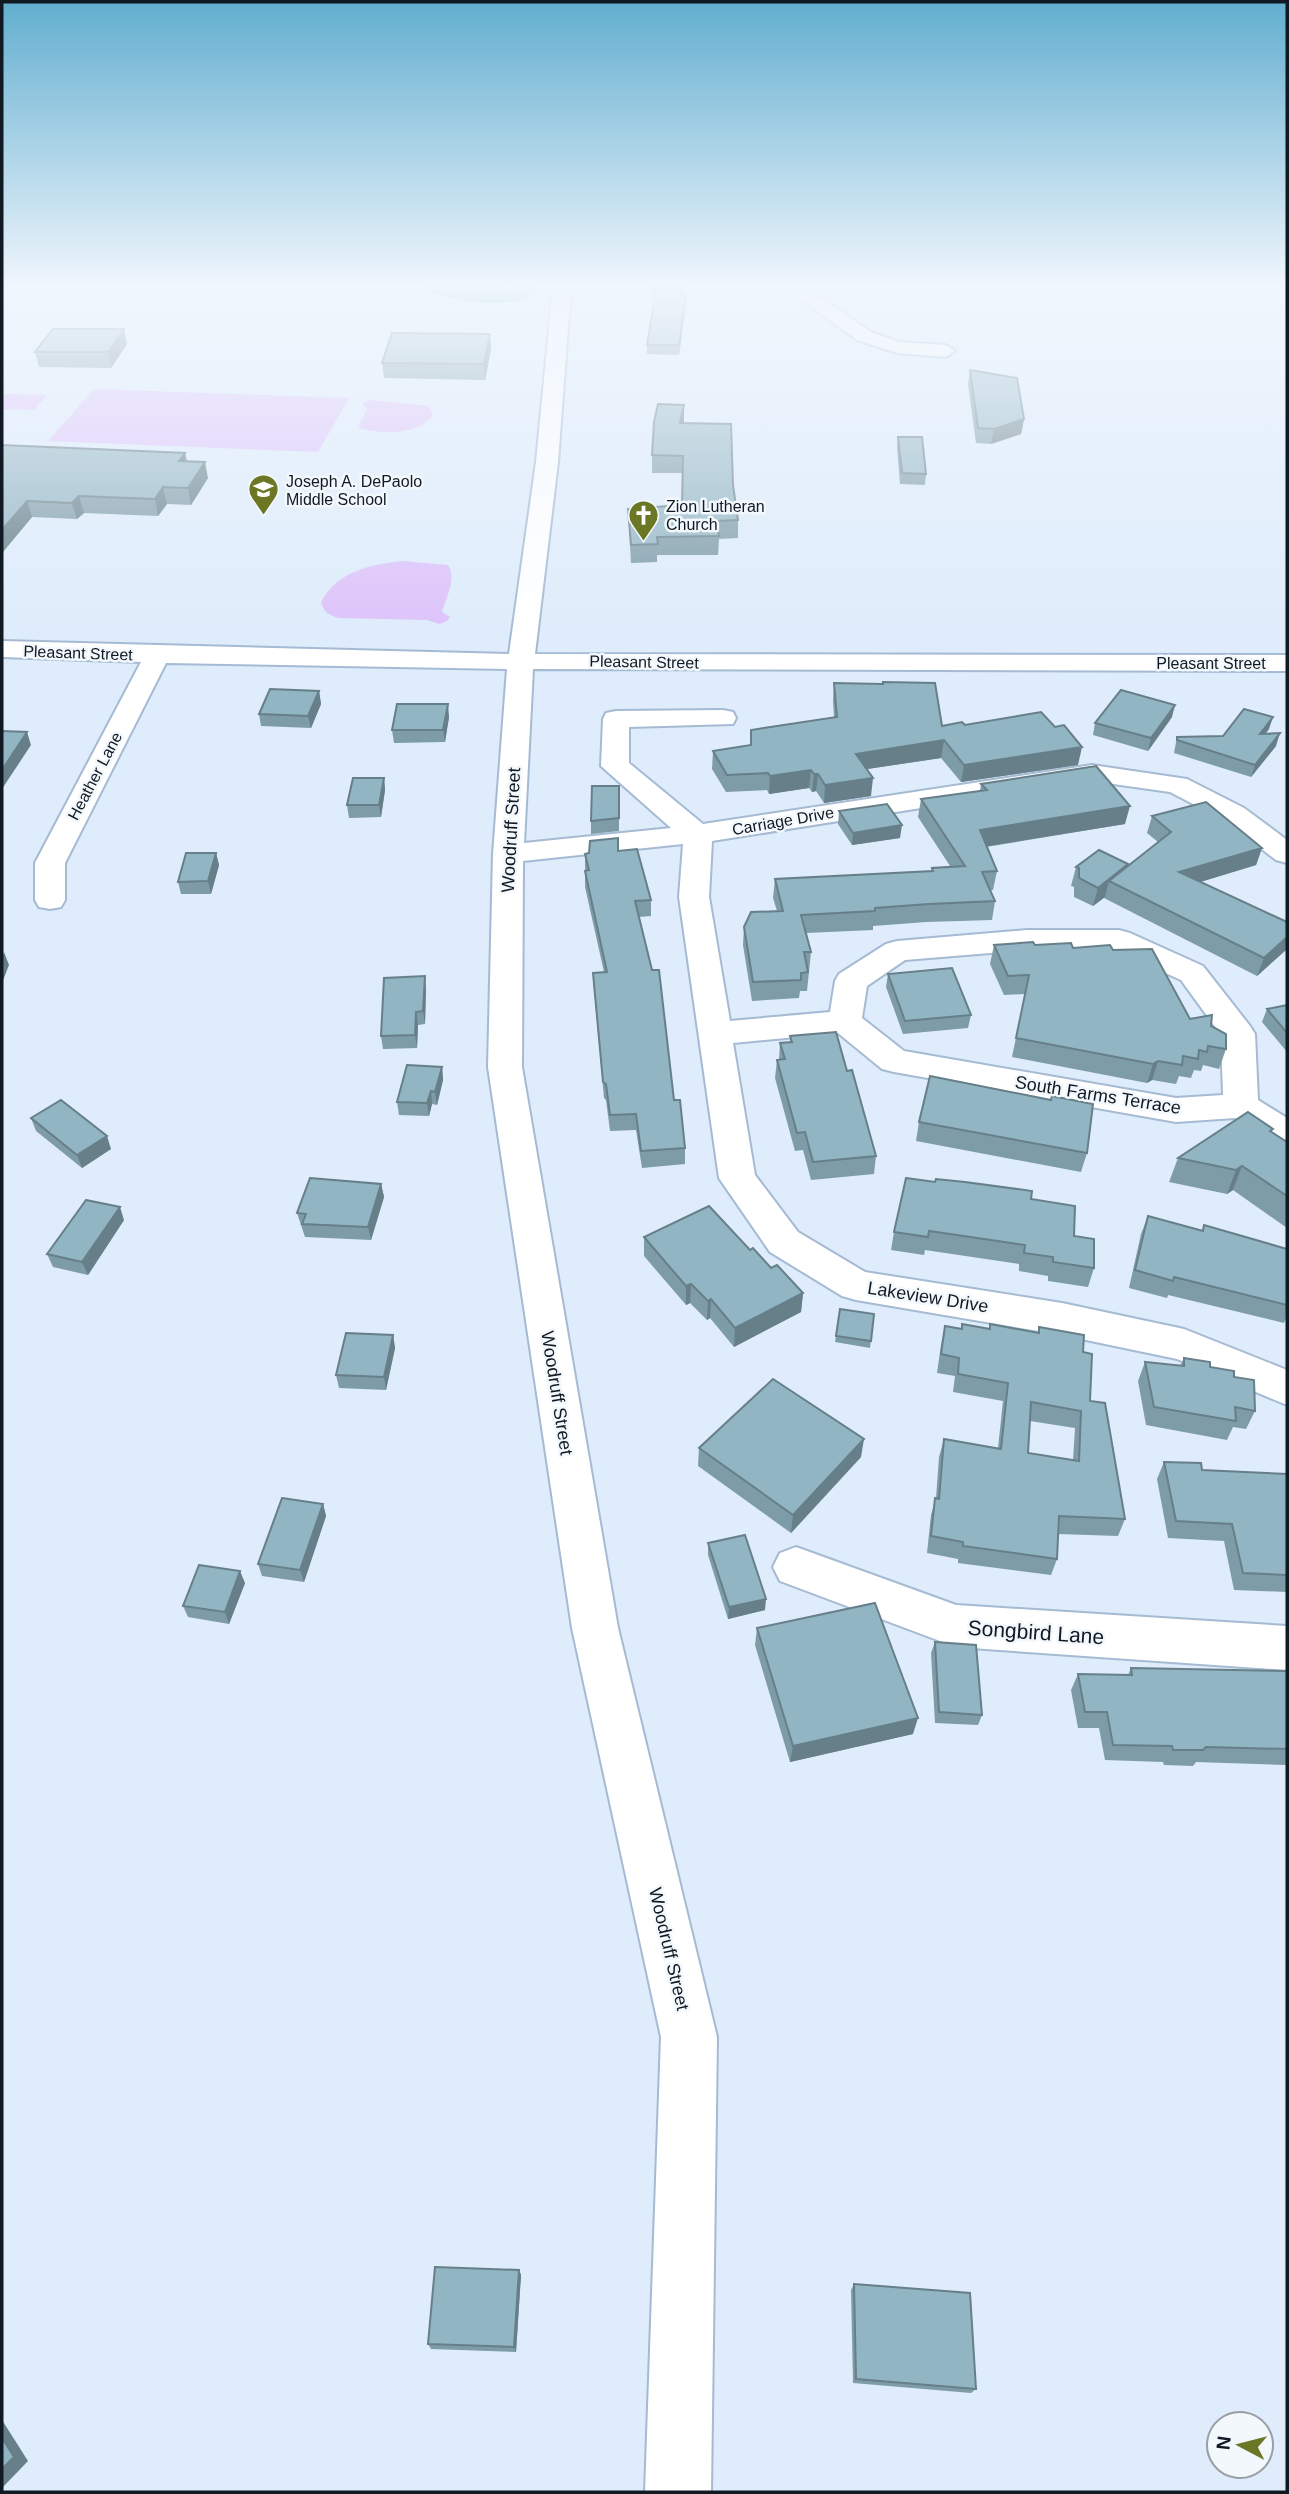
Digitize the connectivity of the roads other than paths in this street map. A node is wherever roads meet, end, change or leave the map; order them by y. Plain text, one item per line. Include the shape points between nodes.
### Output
1 (552, 403) edge
2 (2, 649) edge
3 (157, 656) junction
4 (521, 660) junction
5 (1287, 663) edge
6 (723, 718) dead end
7 (698, 835) junction
8 (508, 854) junction
9 (1287, 855) edge
10 (50, 900) dead end
11 (845, 1021) junction
12 (713, 1034) junction
13 (1241, 1106) junction
14 (1287, 1134) edge
15 (1287, 1388) edge
16 (796, 1567) dead end
17 (1287, 1648) edge
18 (678, 2492) edge

1 - 4 street, Woodruff Street
2 - 3 street, Pleasant Street
3 - 4 street, Pleasant Street
3 - 10 street, Heather Lane via 50,863
4 - 5 street, Pleasant Street
4 - 8 street, Woodruff Street
6 - 7 street via 617,719 615,766
7 - 8 street, Carriage Drive
7 - 9 street, Carriage Drive via 1092,773 1177,785 1234,814
7 - 12 street, Lakeview Drive via 694,897
8 - 18 street, Woodruff Street via 505,1067 595,1628 689,2037
11 - 12 street
11 - 13 street, South Farms Terrace via 894,1061 1176,1110
11 - 13 street via 851,981 897,951 1027,940 1119,940 1192,973 1238,1034
12 - 15 street, Lakeview Drive via 737,1178 784,1242 856,1284 1184,1345
13 - 14 street
16 - 17 street, Songbird Lane via 956,1626

